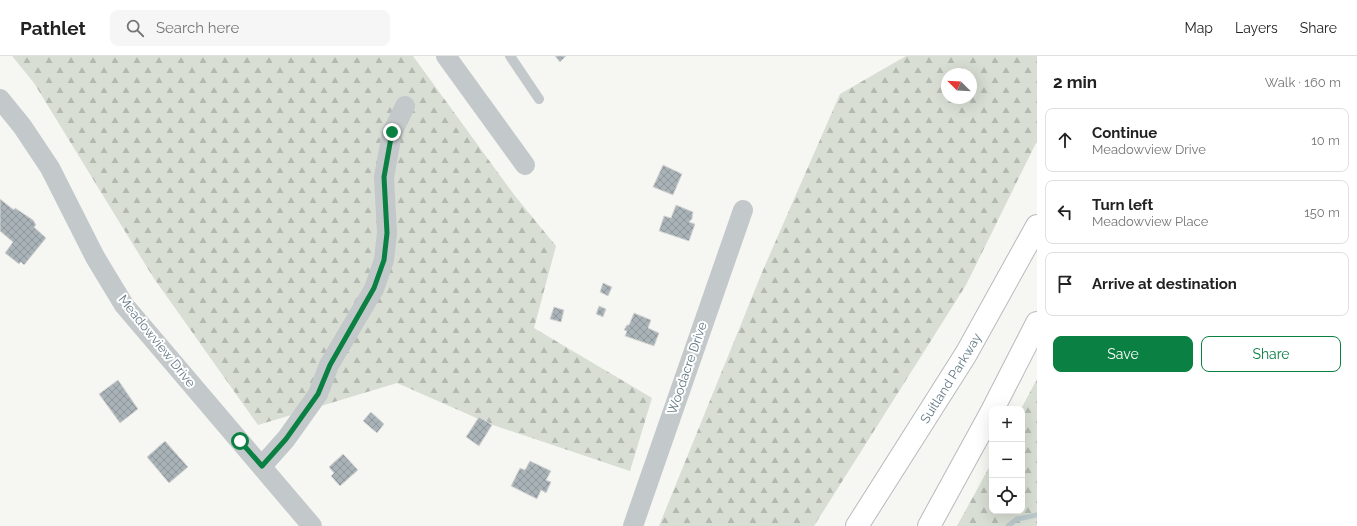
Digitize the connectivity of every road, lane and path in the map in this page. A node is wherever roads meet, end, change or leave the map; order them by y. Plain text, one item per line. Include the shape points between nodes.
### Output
1 (446, 56) edge
2 (510, 56) edge
3 (0, 99) edge
4 (539, 99) dead end
5 (405, 106) dead end
6 (525, 165) dead end
7 (743, 210) dead end
8 (1037, 226) edge
9 (1037, 323) edge
10 (994, 406) edge
11 (989, 416) edge
12 (262, 466) junction
13 (312, 526) edge
14 (633, 526) edge
15 (857, 526) edge
16 (929, 526) edge

1 - 6 street
2 - 4 lane
3 - 12 street, Meadowview Drive via 50,168 96,257 124,304
5 - 12 street via 392,132 384,177 387,233 384,260 374,288 330,365 318,394 286,439
7 - 14 street, Woodacre Drive
8 - 15 highway, Suitland Parkway via 966,354
9 - 10 highway
11 - 16 highway
12 - 13 street, Meadowview Drive

